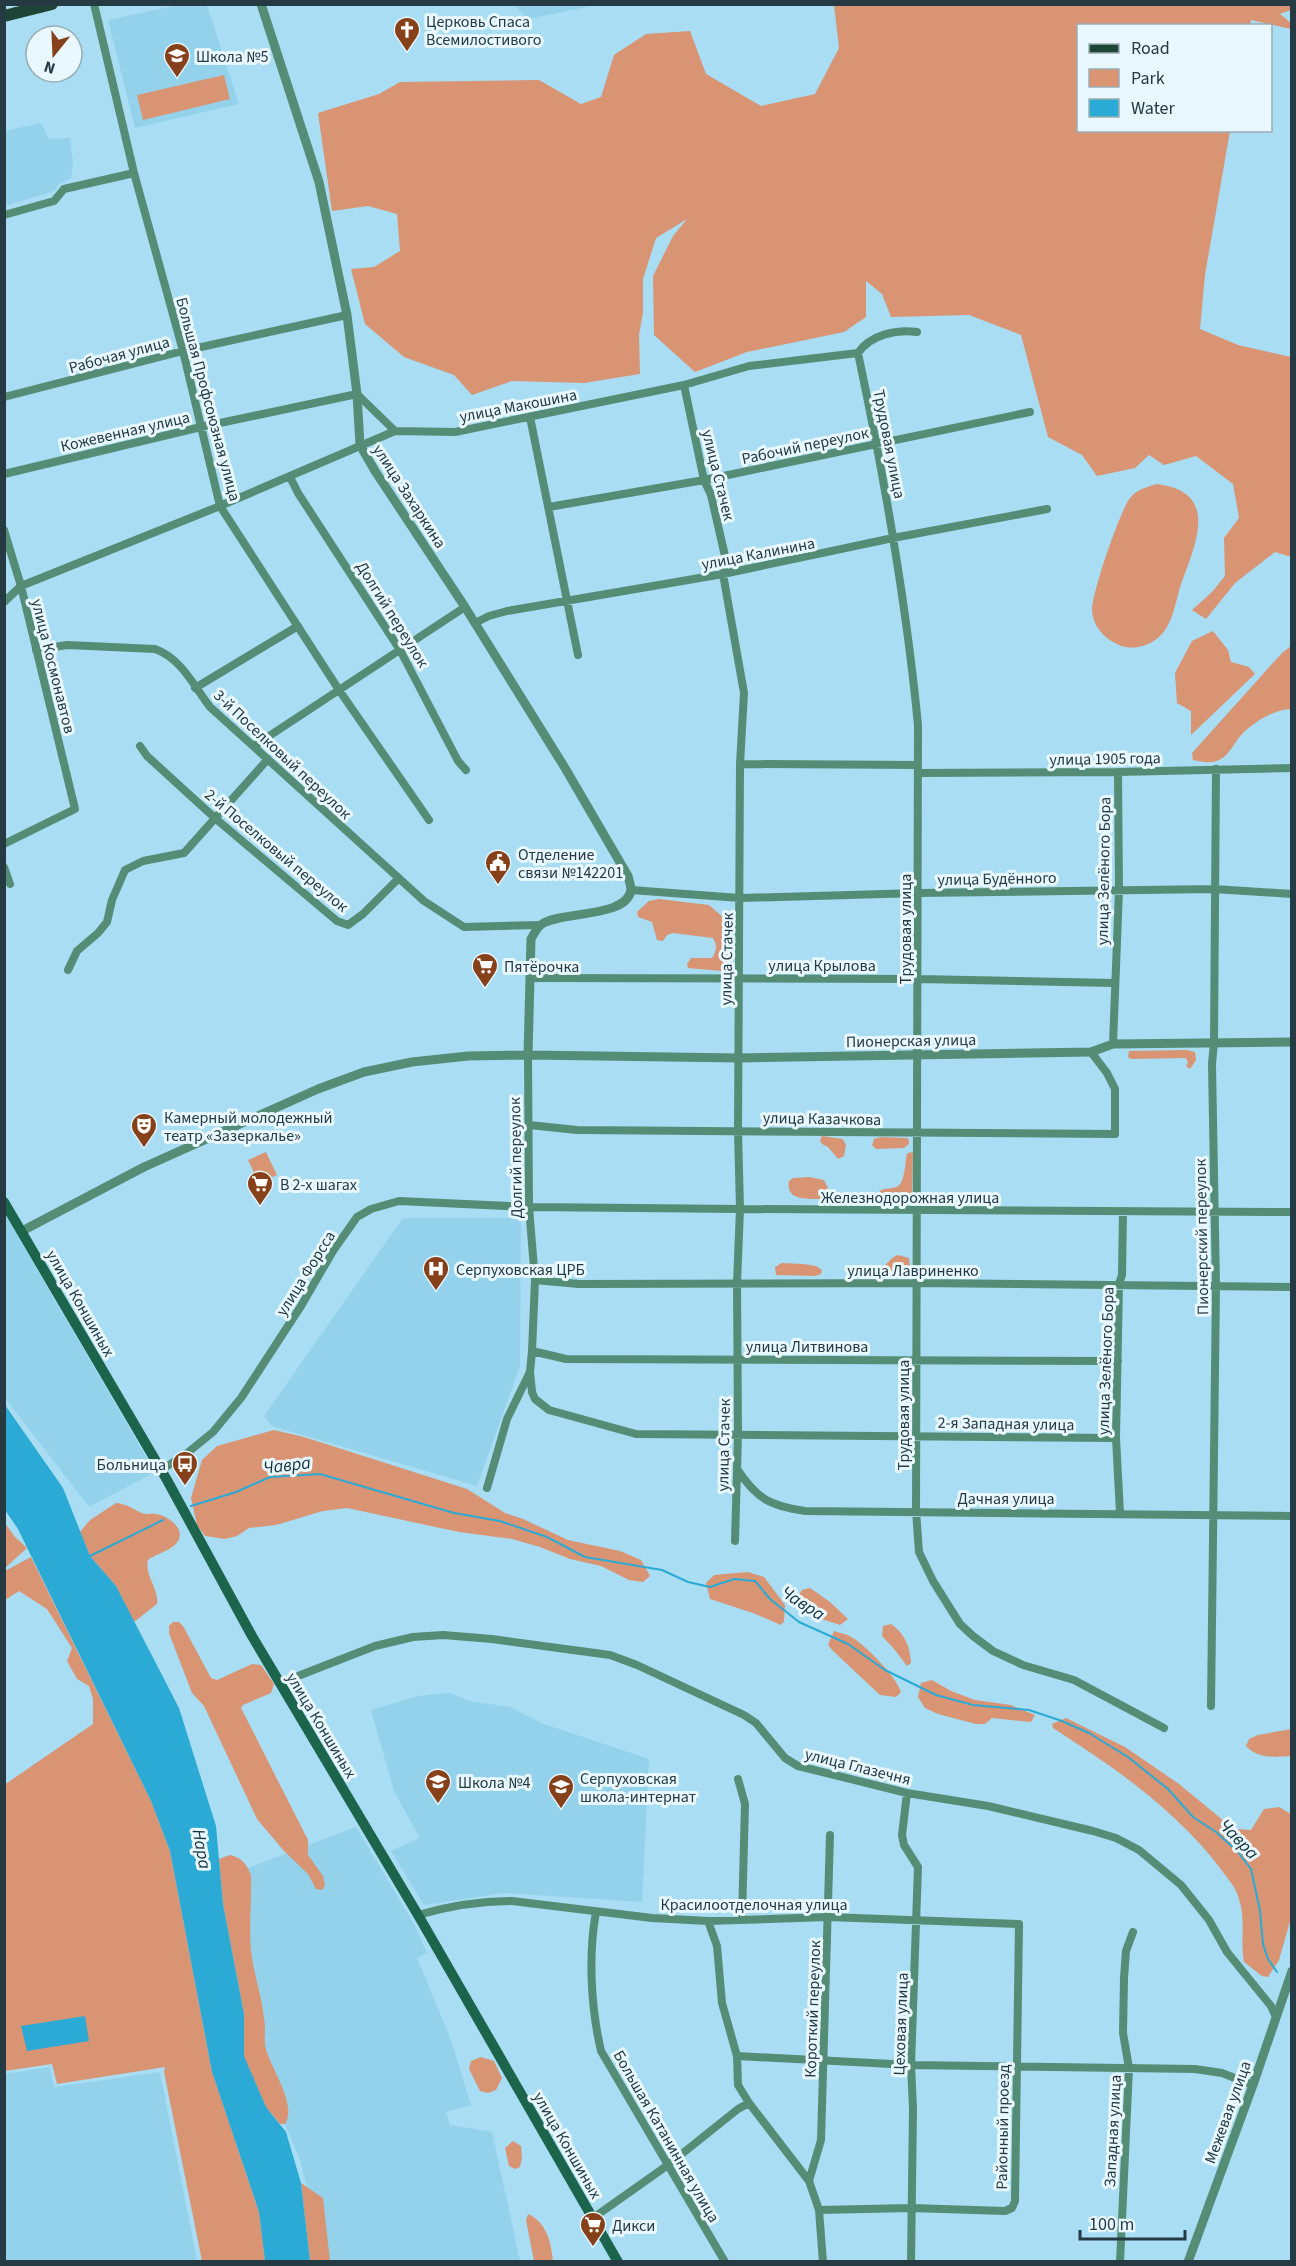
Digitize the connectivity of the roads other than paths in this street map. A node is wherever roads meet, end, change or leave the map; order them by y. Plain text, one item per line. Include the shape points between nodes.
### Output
1 (52, 4) edge
2 (94, 4) edge
3 (261, 4) edge
4 (4, 16) edge
5 (134, 173) junction
6 (4, 215) edge
7 (346, 315) junction
8 (917, 332) dead end
9 (183, 351) junction
10 (858, 353) junction
11 (684, 385) junction
12 (357, 394) junction
13 (4, 397) edge
14 (1030, 412) dead end
15 (530, 417) junction
16 (201, 427) junction
17 (395, 430) junction
18 (877, 444) junction
19 (360, 445) junction
20 (4, 474) edge
21 (290, 477) junction
22 (704, 480) junction
23 (220, 506) junction
24 (549, 507) junction
25 (1047, 509) dead end
26 (4, 530) edge
27 (893, 538) junction
28 (723, 574) junction
29 (21, 586) junction
30 (567, 600) junction
31 (4, 602) edge
32 (465, 608) junction
33 (475, 623) junction
34 (298, 626) junction
35 (36, 650) junction
36 (400, 650) junction
37 (578, 655) dead end
38 (195, 688) junction
39 (339, 690) junction
40 (140, 746) dead end
41 (254, 746) junction
42 (268, 759) junction
43 (740, 764) junction
44 (1292, 768) edge
45 (918, 769) junction
46 (1216, 769) junction
47 (466, 770) dead end
48 (1118, 772) junction
49 (216, 819) junction
50 (429, 820) dead end
51 (4, 844) edge
52 (4, 867) edge
53 (399, 878) junction
54 (10, 884) dead end
55 (1214, 889) junction
56 (631, 890) junction
57 (1119, 890) junction
58 (919, 893) junction
59 (1292, 894) edge
60 (740, 898) junction
61 (539, 926) junction
62 (68, 970) dead end
63 (530, 978) junction
64 (740, 979) junction
65 (919, 979) junction
66 (1114, 983) junction
67 (1214, 1042) junction
68 (1292, 1042) edge
69 (1113, 1044) junction
70 (1091, 1052) junction
71 (528, 1055) junction
72 (919, 1056) junction
73 (739, 1058) junction
74 (529, 1125) junction
75 (738, 1131) junction
76 (918, 1132) junction
77 (4, 1202) edge
78 (529, 1207) junction
79 (740, 1209) junction
80 (917, 1211) junction
81 (1123, 1211) junction
82 (1215, 1211) junction
83 (1292, 1212) edge
84 (22, 1232) junction
85 (535, 1280) junction
86 (737, 1283) junction
87 (917, 1283) junction
88 (1119, 1284) junction
89 (1216, 1286) junction
90 (1292, 1287) edge
91 (532, 1351) junction
92 (917, 1359) junction
93 (737, 1360) junction
94 (1118, 1361) junction
95 (530, 1372) junction
96 (738, 1435) junction
97 (917, 1435) junction
98 (1116, 1438) junction
99 (736, 1468) junction
100 (161, 1470) junction
101 (487, 1488) dead end
102 (916, 1511) junction
103 (1120, 1513) junction
104 (1212, 1514) junction
105 (1292, 1516) edge
106 (735, 1541) dead end
107 (280, 1683) junction
108 (1211, 1706) dead end
109 (1164, 1728) dead end
110 (738, 1779) dead end
111 (907, 1793) junction
112 (830, 1835) dead end
113 (596, 1912) junction
114 (418, 1915) junction
115 (828, 1917) junction
116 (742, 1919) junction
117 (917, 1920) junction
118 (708, 1921) junction
119 (1019, 1924) joint
120 (1133, 1932) dead end
121 (1292, 1971) edge
122 (1276, 2017) junction
123 (737, 2056) junction
124 (824, 2061) junction
125 (911, 2065) junction
126 (1017, 2066) junction
127 (1128, 2068) junction
128 (1252, 2085) junction
129 (749, 2103) junction
130 (668, 2165) junction
131 (809, 2181) junction
132 (911, 2208) junction
133 (819, 2211) junction
134 (593, 2218) junction
135 (618, 2262) edge
136 (725, 2262) edge
137 (823, 2262) edge
138 (911, 2262) edge
139 (1120, 2262) edge
140 (1188, 2262) edge

1 - 4 main road
2 - 5 street, Большая Профсоюзная улица
3 - 7 street, улица Захаркина via 319,182
5 - 6 street via 64,189 54,201
5 - 9 street, Большая Профсоюзная улица
7 - 9 street, Рабочая улица
7 - 12 street, улица Захаркина
8 - 10 street via 906,330 878,336 865,343
9 - 13 street, Рабочая улица
9 - 16 street, Большая Профсоюзная улица
10 - 11 street, улица Макошина via 748,366
10 - 18 street, Трудовая улица
11 - 15 street, улица Макошина
11 - 22 street, улица Стачек
12 - 16 street, Кожевенная улица
12 - 17 street
12 - 19 street, улица Захаркина
14 - 18 street, Рабочий переулок
15 - 17 street, улица Макошина via 455,432
15 - 24 street
16 - 20 street, Кожевенная улица
16 - 23 street, Большая Профсоюзная улица
17 - 19 street, улица Макошина
18 - 22 street, Рабочий переулок
18 - 27 street, Трудовая улица
19 - 21 street, улица Макошина
19 - 32 street, улица Захаркина
21 - 23 street, улица Макошина
21 - 36 street, Долгий переулок
22 - 24 street, Рабочий переулок
22 - 28 street, улица Стачек via 725,556
23 - 29 street, улица Макошина
23 - 34 street, Большая Профсоюзная улица
24 - 30 street
25 - 27 street, улица Калинина
26 - 29 street, улица Космонавтов
27 - 28 street, улица Калинина
27 - 45 street, Трудовая улица via 913,669
28 - 30 street, улица Калинина
28 - 43 street, улица Стачек via 744,693
29 - 31 street, улица Макошина
29 - 35 street, улица Космонавтов
30 - 33 street, улица Калинина via 507,611
30 - 37 street
32 - 33 street, улица Захаркина
32 - 36 street
33 - 56 street, улица Захаркина via 565,768 628,876
34 - 38 street
34 - 39 street, Большая Профсоюзная улица
35 - 38 street, 3-й Поселковый переулок via 67,645 154,649 164,652 182,668
35 - 51 street, улица Космонавтов via 75,809
36 - 39 street
36 - 47 street, Долгий переулок
38 - 41 street, 3-й Поселковый переулок via 210,707
39 - 41 street
39 - 50 street, Большая Профсоюзная улица
40 - 49 street, 2-й Поселковый переулок
41 - 42 street, 3-й Поселковый переулок
42 - 49 street
42 - 53 street, 3-й Поселковый переулок
43 - 45 street, улица 1905 года
43 - 60 street, улица Стачек
44 - 46 street, улица 1905 года
45 - 48 street, улица 1905 года
45 - 58 street, Трудовая улица
46 - 48 street, улица 1905 года
46 - 55 street, Пионерский переулок
48 - 57 street, улица Зелёного Бора
49 - 53 street, 2-й Поселковый переулок via 337,921 348,925
49 - 62 street via 184,853 143,861 125,870 107,922 77,951
52 - 54 street
53 - 61 street, 3-й Поселковый переулок via 424,901 464,927
55 - 57 street, улица Будённого
55 - 59 street, улица Будённого
55 - 67 street, Пионерский переулок
56 - 60 street, улица Будённого
56 - 61 street via 626,901 615,908 555,918
57 - 58 street, улица Будённого
57 - 66 street, улица Зелёного Бора
58 - 60 street, улица Будённого
58 - 65 street, Трудовая улица
60 - 64 street, улица Стачек
61 - 63 street, Долгий переулок via 531,939
63 - 64 street, улица Крылова
63 - 71 street, Долгий переулок
64 - 65 street, улица Крылова
64 - 73 street, улица Стачек
65 - 66 street, улица Крылова
65 - 72 street, Трудовая улица
66 - 69 street, улица Зелёного Бора
67 - 68 street, Пионерская улица
67 - 69 street, Пионерская улица
67 - 82 street, Пионерский переулок
69 - 70 street, Пионерская улица
70 - 72 street, Пионерская улица
70 - 76 street, улица Казачкова via 1115,1089 1115,1134
71 - 73 street, Пионерская улица
71 - 74 street, Долгий переулок
71 - 84 street, Пионерская улица via 468,1056 364,1072 144,1167
72 - 73 street, Пионерская улица
72 - 76 street, Трудовая улица
73 - 75 street, улица Стачек
74 - 75 street, улица Казачкова via 576,1130
74 - 78 street, Долгий переулок
75 - 76 street, улица Казачкова
75 - 79 street, улица Стачек
76 - 80 street, Трудовая улица
77 - 84 main road, улица Коншиных
78 - 79 street, Железнодорожная улица
78 - 85 street, Долгий переулок
78 - 100 street, улица Форсса via 399,1201 357,1217 241,1398 213,1432
79 - 80 street, Железнодорожная улица
79 - 86 street, улица Стачек
80 - 81 street, Железнодорожная улица
80 - 87 street, Трудовая улица
81 - 82 street, Железнодорожная улица
81 - 88 street, улица Зелёного Бора
82 - 83 street, Железнодорожная улица
82 - 89 street, Пионерский переулок
84 - 100 main road, улица Коншиных
85 - 86 street, улица Лавриненко via 579,1284
85 - 91 street, Долгий переулок
86 - 87 street, улица Лавриненко
86 - 93 street, улица Стачек
87 - 88 street, улица Лавриненко
87 - 92 street, Трудовая улица
88 - 89 street, улица Лавриненко
88 - 94 street, улица Зелёного Бора
89 - 90 street, улица Лавриненко
89 - 104 street, Пионерский переулок
91 - 93 street, улица Литвинова via 566,1359
91 - 95 street, Долгий переулок
92 - 93 street, улица Литвинова
92 - 94 street, улица Литвинова
92 - 97 street, Трудовая улица
93 - 96 street, улица Стачек
94 - 98 street, улица Зелёного Бора
95 - 96 street, 2-я Западная улица via 535,1399 560,1414 636,1434
95 - 101 street, Долгий переулок via 507,1419
96 - 97 street, 2-я Западная улица
96 - 99 street, улица Стачек
97 - 98 street, 2-я Западная улица
97 - 102 street, Трудовая улица
98 - 103 street, улица Зелёного Бора
99 - 102 street, Дачная улица via 750,1488 781,1508
99 - 106 street, улица Стачек
100 - 107 main road, улица Коншиных
102 - 103 street, Дачная улица
102 - 109 street, Трудовая улица via 919,1551 960,1624 973,1636 993,1651 1023,1665 1074,1680
103 - 104 street, Дачная улица
104 - 105 street, Дачная улица
104 - 108 street, Пионерский переулок
107 - 111 street, улица Глазечня via 375,1646 423,1636 492,1638 610,1655 756,1723 784,1758 798,1766
107 - 114 main road, улица Коншиных
110 - 116 street via 744,1804
111 - 117 street, Цеховая улица via 902,1834 918,1867
111 - 122 street, улица Глазечня via 988,1806 1093,1831 1139,1850 1181,1885
112 - 115 street, Короткий переулок
113 - 114 street, Красилоотделочная улица via 489,1901
113 - 118 street, Красилоотделочная улица
113 - 130 street, Большая Катанинная улица via 591,1961 601,2051
114 - 134 main road, улица Коншиных
115 - 116 street, Красилоотделочная улица
115 - 117 street, Красилоотделочная улица
115 - 124 street, Короткий переулок
116 - 118 street, Красилоотделочная улица
117 - 119 street, Красилоотделочная улица
117 - 125 street, Цеховая улица
118 - 123 street via 717,1946 722,2003
119 - 126 street, Районный проезд
120 - 127 street, Западная улица via 1126,1950 1124,1978 1123,2033
121 - 122 street, Межевая улица
122 - 128 street, Межевая улица
123 - 124 street
123 - 129 street via 738,2085
124 - 125 street
124 - 131 street, Короткий переулок via 820,2140
125 - 126 street
125 - 132 street, Цеховая улица
126 - 127 street
126 - 132 street, Районный проезд via 1012,2208
127 - 128 street via 1208,2070
127 - 139 street, Западная улица
128 - 140 street, Межевая улица
129 - 130 street
129 - 131 street
130 - 134 street
130 - 136 street, Большая Катанинная улица
131 - 133 street
132 - 133 street, Районный проезд
132 - 138 street, Цеховая улица
133 - 137 street
134 - 135 main road, улица Коншиных

